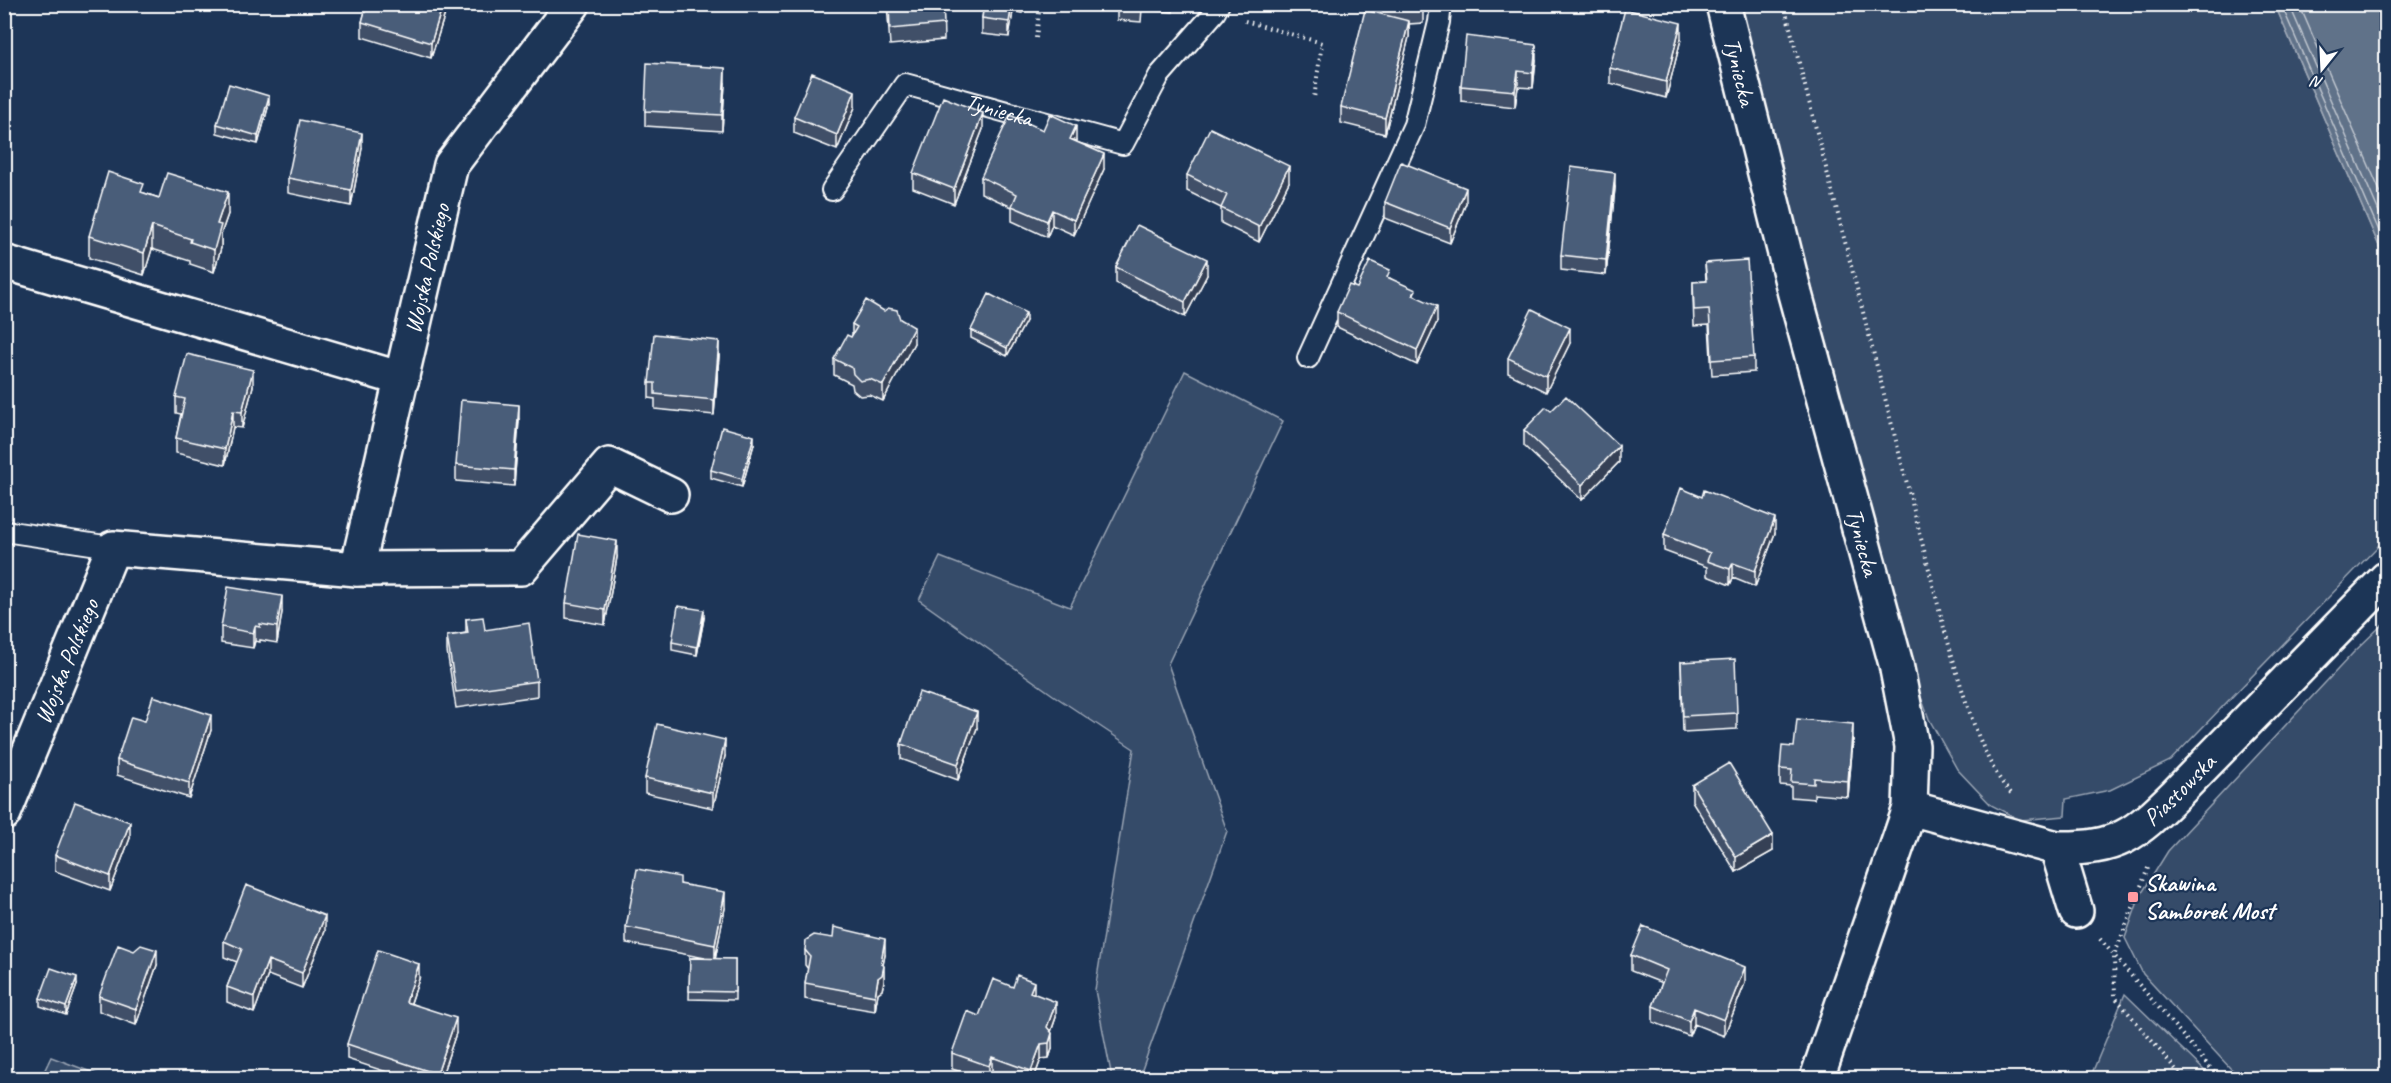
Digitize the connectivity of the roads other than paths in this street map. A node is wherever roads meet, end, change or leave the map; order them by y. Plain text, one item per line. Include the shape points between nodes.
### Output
1 (573, 4) edge
2 (1441, 4) edge
3 (1723, 4) edge
4 (1217, 8) edge
5 (831, 190) dead end
6 (4, 262) edge
7 (1308, 358) dead end
8 (402, 379) junction
9 (671, 495) dead end
10 (4, 534) edge
11 (118, 548) junction
12 (357, 569) junction
13 (2386, 579) edge
14 (1910, 808) junction
15 (4, 813) edge
16 (2057, 848) junction
17 (2076, 911) road end
18 (1817, 1078) edge

1 - 8 street, Wojska Polskiego via 451,165
2 - 7 lane via 1414,125
3 - 14 street, Tyniecka via 1795,294 1896,664 1912,746
4 - 5 lane, Tyniecka via 1159,76 1123,144 905,84
6 - 8 street
8 - 12 street, Wojska Polskiego
9 - 12 street via 609,465 521,568
10 - 11 lane
11 - 12 street
11 - 15 street, Wojska Polskiego via 113,548
13 - 16 street, Piastowska via 2145,824 2123,839
14 - 16 street, Piastowska
14 - 18 street, Tyniecka
16 - 17 street

